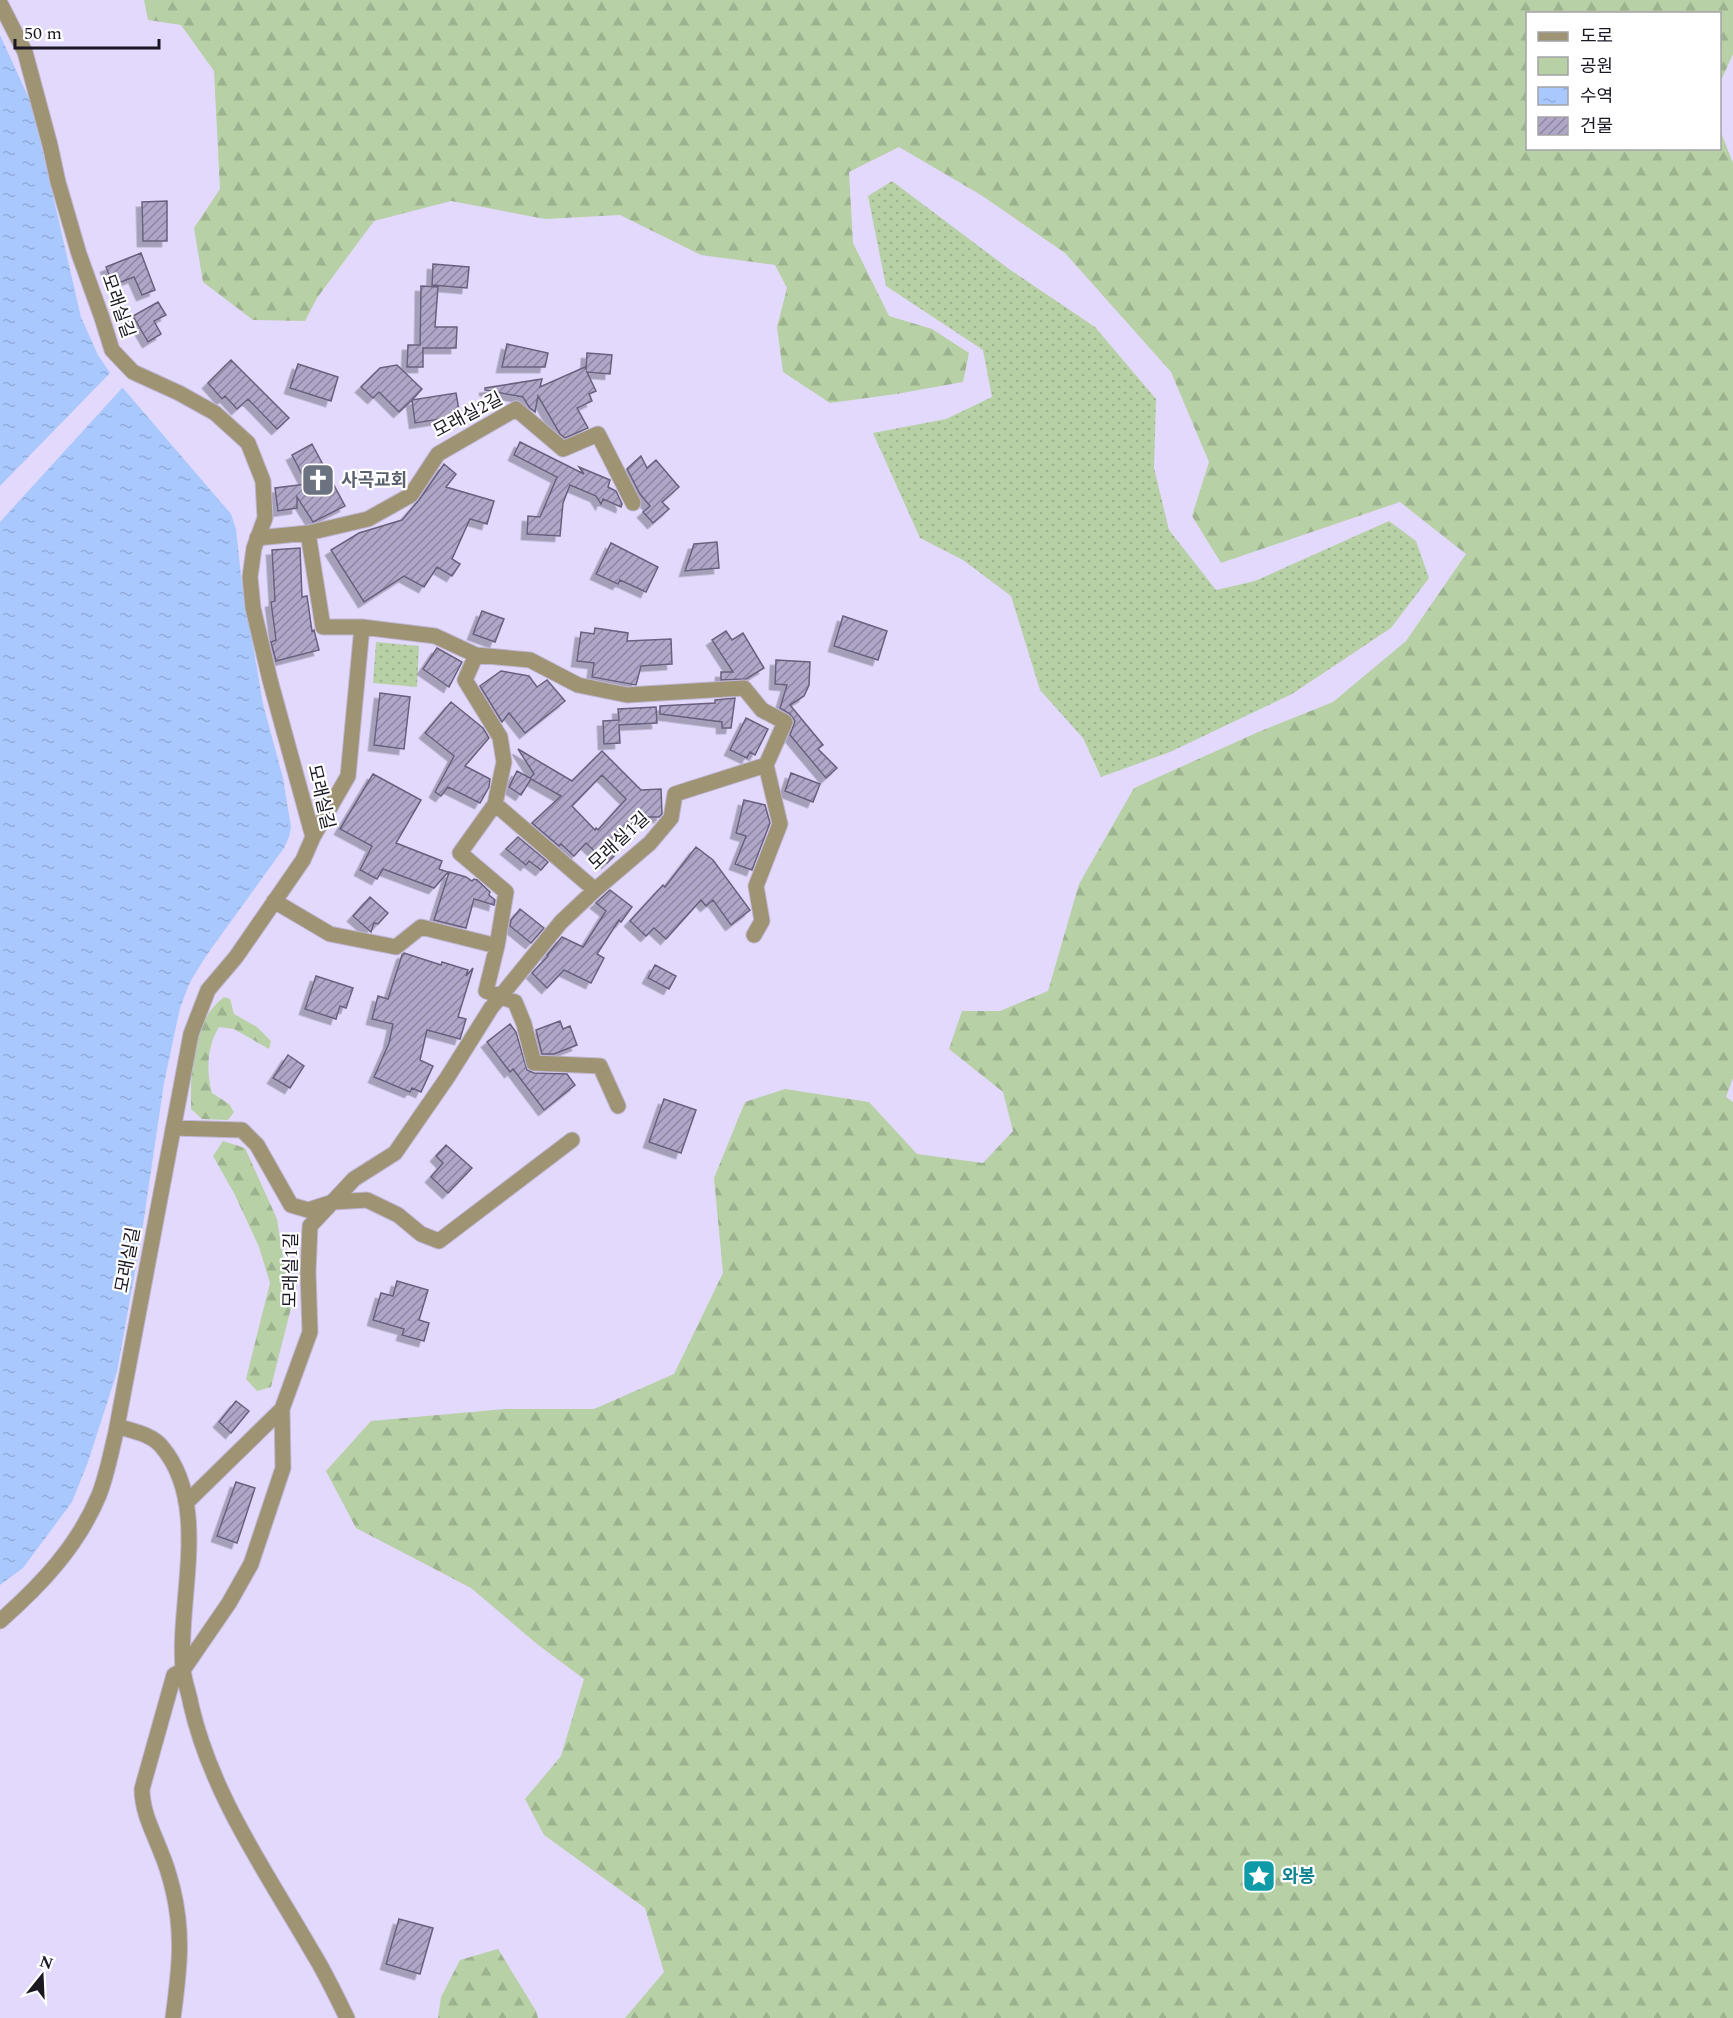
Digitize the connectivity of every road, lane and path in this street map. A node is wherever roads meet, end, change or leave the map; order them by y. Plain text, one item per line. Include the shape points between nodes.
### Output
1 (0, 3) edge
2 (633, 503) dead end
3 (308, 533) junction
4 (258, 538) junction
5 (362, 627) junction
6 (476, 655) junction
7 (766, 765) junction
8 (495, 804) junction
9 (313, 837) junction
10 (595, 890) junction
11 (274, 901) junction
12 (754, 935) dead end
13 (497, 946) junction
14 (500, 998) junction
15 (618, 1106) dead end
16 (173, 1128) junction
17 (572, 1140) dead end
18 (333, 1202) junction
19 (282, 1409) junction
20 (117, 1426) junction
21 (186, 1503) junction
22 (0, 1622) edge
23 (183, 1670) junction
24 (173, 2018) edge
25 (347, 2018) edge

1 - 4 street, 모래실길 via 25,52 79,254 112,350 133,372 215,413 248,443 263,481 265,518
2 - 3 street, 모래실2길 via 598,434 563,449 516,409 438,454 411,495 368,519
3 - 4 street, 모래실2길
3 - 5 street via 323,627
4 - 9 street, 모래실길 via 250,577 253,608
5 - 6 street via 435,636
5 - 9 street via 348,776
6 - 7 street via 530,660 578,685 627,695 744,688 762,710 785,722
6 - 8 street via 465,680 500,736 504,762
7 - 10 street, 모래실1길 via 675,794 671,818 657,835
7 - 12 street via 780,824 756,886 762,921
8 - 10 street
8 - 13 street via 460,853 506,892
9 - 11 street, 모래실길 via 303,860
10 - 14 street, 모래실1길 via 561,922
11 - 13 street via 330,934 396,946 421,927
11 - 16 street, 모래실길 via 208,990 191,1034
13 - 14 street via 486,991
14 - 15 street via 515,1002 534,1063 600,1066
14 - 18 street, 모래실1길 via 395,1153 354,1179
16 - 18 street via 242,1131 257,1145 291,1205 308,1210
16 - 20 street, 모래실길
17 - 18 street via 439,1241 367,1200
18 - 19 street, 모래실1길 via 310,1226 310,1332
19 - 21 street, 모래실1길
19 - 23 street via 283,1468 251,1564
20 - 21 street via 147,1436 162,1446 177,1472
20 - 22 street, 모래실길 via 100,1492 85,1525 49,1575
21 - 23 street via 189,1544
23 - 24 street via 174,1675 142,1789 142,1804 163,1856 180,1931
23 - 25 street via 203,1746 224,1800 315,1955

